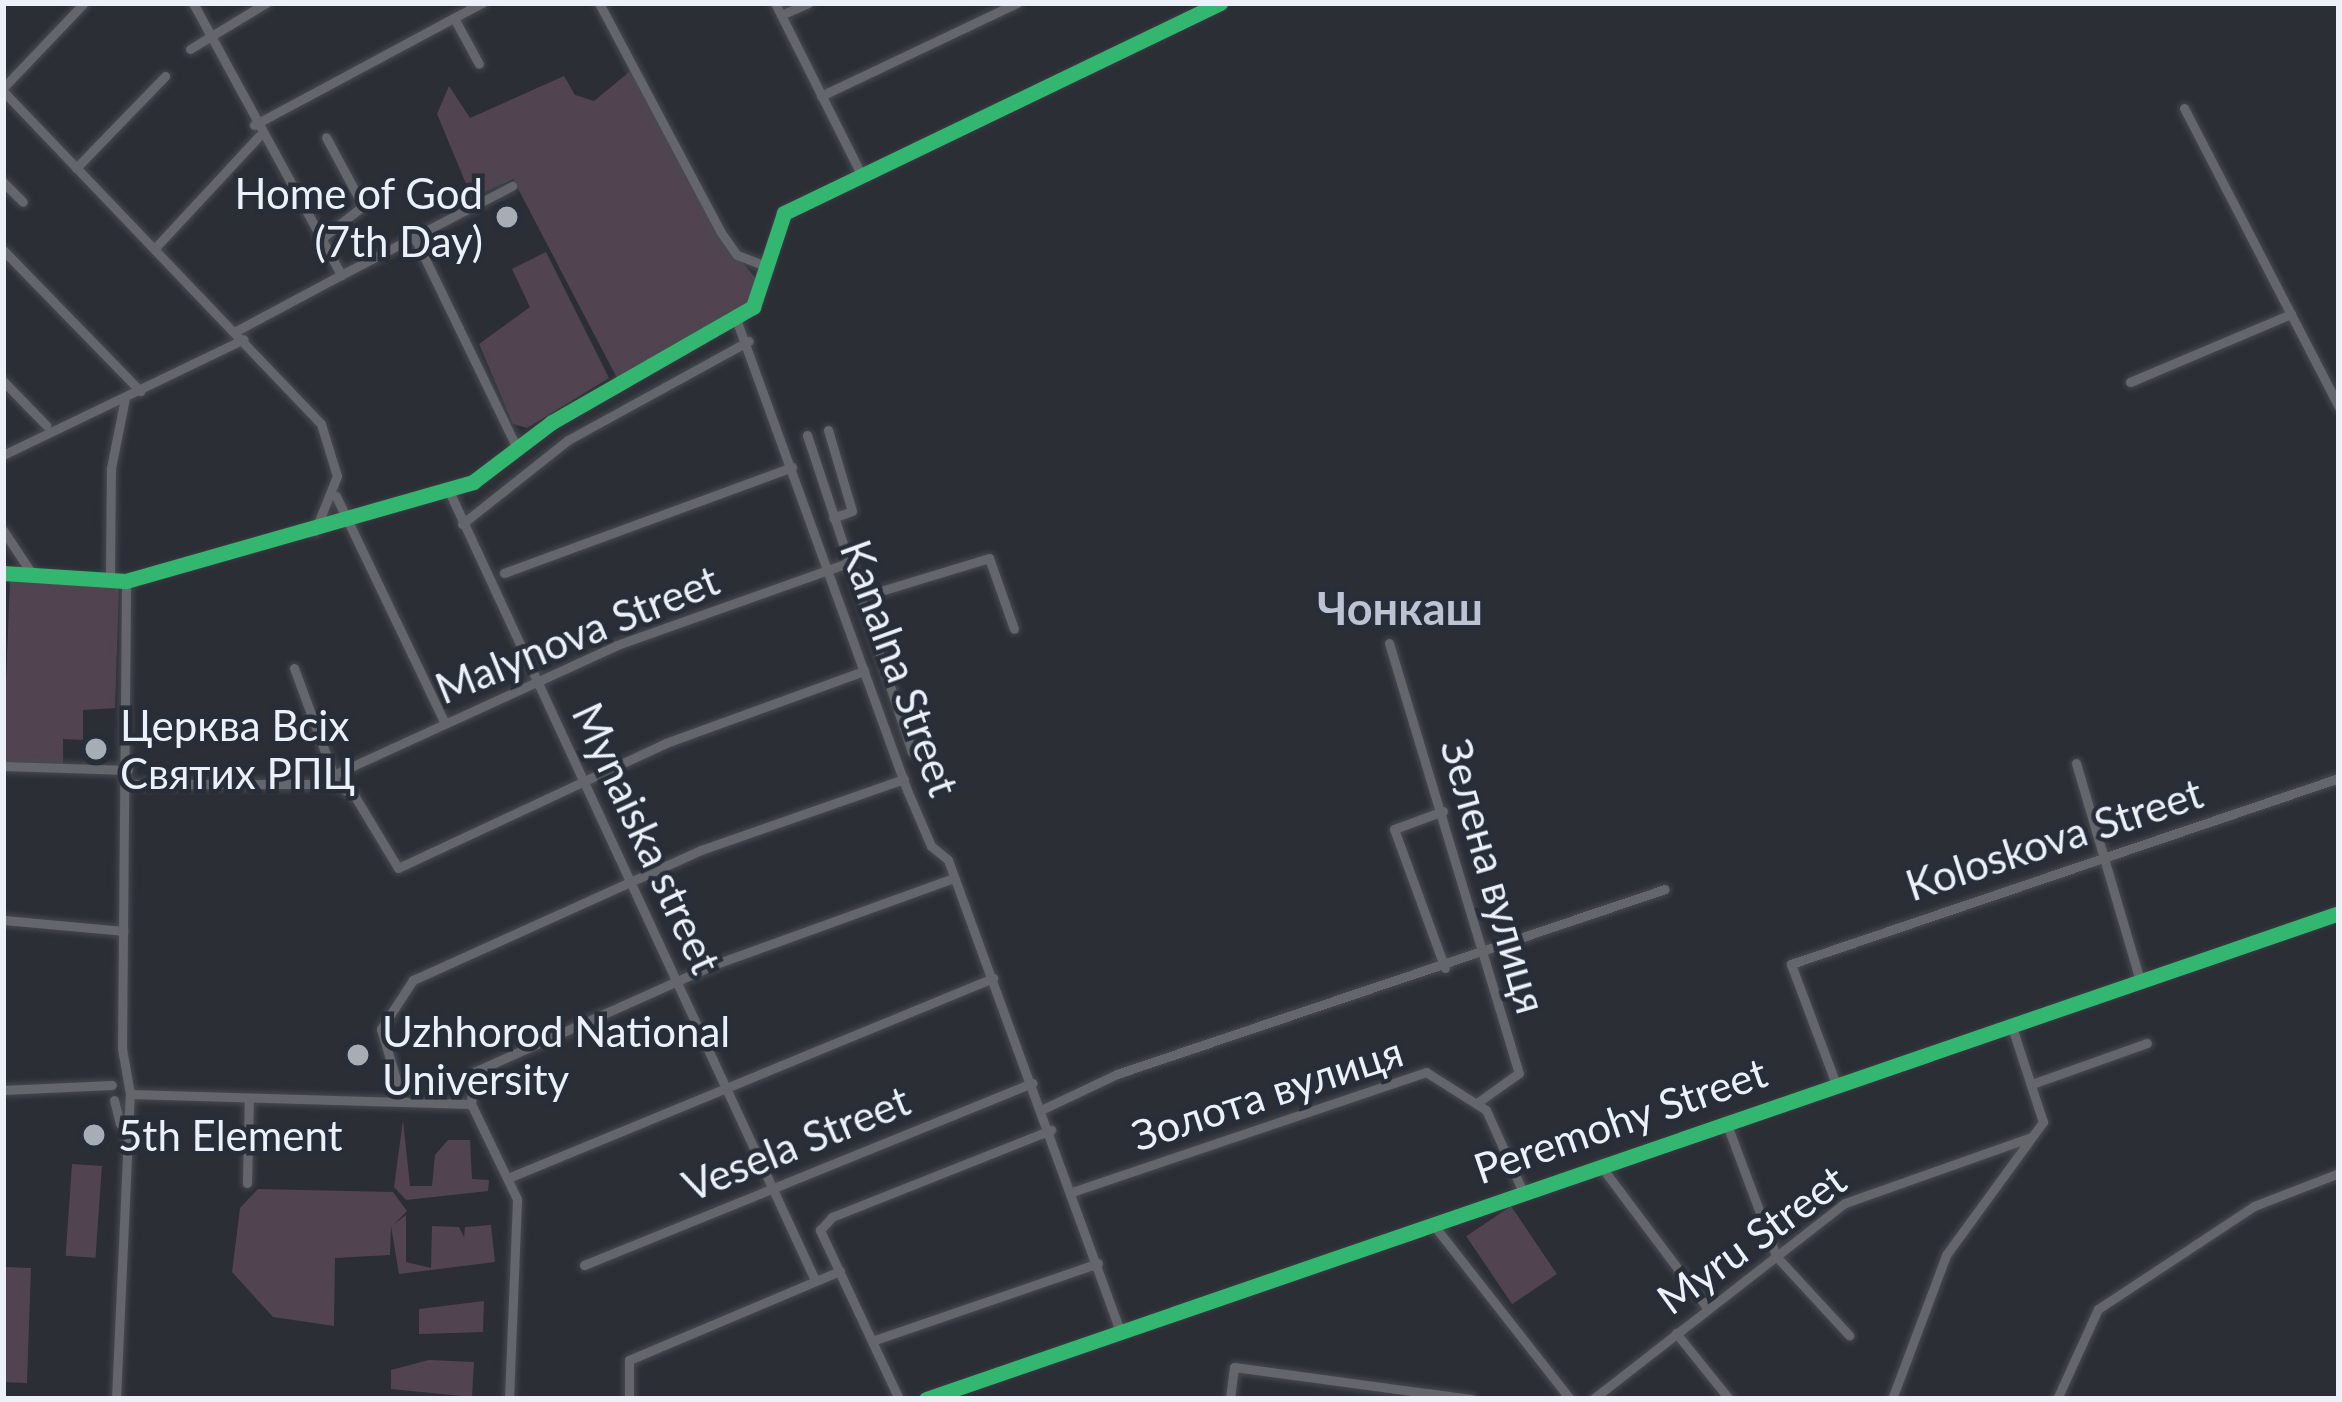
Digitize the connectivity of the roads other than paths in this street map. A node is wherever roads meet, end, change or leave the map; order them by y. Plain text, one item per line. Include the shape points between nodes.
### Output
1 (84, 3) edge
2 (193, 3) edge
3 (266, 3) edge
4 (482, 3) edge
5 (599, 3) edge
6 (775, 3) edge
7 (808, 3) edge
8 (1017, 3) edge
9 (1220, 3) edge
10 (781, 15) junction
11 (454, 18) junction
12 (213, 33) junction
13 (190, 50) dead end
14 (478, 64) dead end
15 (165, 76) dead end
16 (3, 89) edge
17 (821, 96) junction
18 (2184, 108) dead end
19 (257, 130) junction
20 (326, 137) dead end
21 (76, 168) junction
22 (861, 174) junction
23 (3, 182) edge
24 (512, 186) dead end
25 (22, 202) dead end
26 (322, 238) junction
27 (415, 238) junction
28 (155, 248) junction
29 (3, 250) edge
30 (763, 266) junction
31 (341, 275) junction
32 (2291, 314) junction
33 (736, 319) junction
34 (240, 335) junction
35 (749, 341) junction
36 (3, 381) edge
37 (2130, 382) dead end
38 (140, 392) junction
39 (124, 398) junction
40 (2339, 407) edge
41 (46, 425) dead end
42 (828, 430) dead end
43 (806, 435) dead end
44 (517, 448) junction
45 (3, 455) edge
46 (791, 467) junction
47 (448, 489) junction
48 (336, 496) junction
49 (832, 518) junction
50 (348, 524) junction
51 (462, 524) junction
52 (3, 530) edge
53 (314, 532) junction
54 (847, 563) junction
55 (830, 571) junction
56 (3, 572) edge
57 (504, 573) dead end
58 (32, 574) junction
59 (110, 574) junction
60 (126, 581) junction
61 (861, 597) junction
62 (1013, 629) dead end
63 (1389, 643) dead end
64 (294, 668) dead end
65 (864, 671) junction
66 (538, 682) junction
67 (445, 723) junction
68 (912, 752) dead end
69 (2077, 763) dead end
70 (3, 766) edge
71 (128, 770) junction
72 (904, 778) junction
73 (2339, 778) edge
74 (335, 779) junction
75 (584, 782) junction
76 (128, 784) junction
77 (1443, 811) junction
78 (2106, 856) junction
79 (953, 878) junction
80 (631, 882) junction
81 (1665, 889) dead end
82 (2339, 913) edge
83 (3, 920) edge
84 (124, 931) junction
85 (1488, 950) junction
86 (1791, 964) joint
87 (1444, 968) junction
88 (993, 978) junction
89 (2140, 980) junction
90 (678, 983) junction
91 (2011, 1024) junction
92 (2146, 1043) dead end
93 (122, 1051) junction
94 (1033, 1083) junction
95 (1836, 1084) junction
96 (2032, 1084) junction
97 (728, 1086) junction
98 (3, 1090) edge
99 (113, 1091) junction
100 (129, 1093) junction
101 (249, 1098) junction
102 (403, 1102) junction
103 (1477, 1103) junction
104 (471, 1104) junction
105 (1043, 1109) junction
106 (1726, 1122) junction
107 (122, 1129) junction
108 (1051, 1130) junction
109 (2031, 1137) junction
110 (1600, 1165) junction
111 (2339, 1173) edge
112 (508, 1178) junction
113 (247, 1183) dead end
114 (773, 1186) junction
115 (1072, 1192) junction
116 (1523, 1192) junction
117 (1432, 1223) junction
118 (1776, 1256) junction
119 (1098, 1263) junction
120 (584, 1265) dead end
121 (839, 1271) junction
122 (814, 1280) junction
123 (1708, 1309) junction
124 (1120, 1331) junction
125 (1676, 1333) junction
126 (1849, 1335) dead end
127 (872, 1341) junction
128 (116, 1399) edge
129 (509, 1399) edge
130 (629, 1399) edge
131 (899, 1399) edge
132 (926, 1399) edge
133 (1230, 1399) edge
134 (1472, 1399) edge
135 (1570, 1399) edge
136 (1593, 1399) edge
137 (1729, 1399) edge
138 (1892, 1399) edge
139 (2057, 1399) edge

1 - 16 street
2 - 12 street
3 - 12 street
4 - 11 street
5 - 30 street via 720,231 737,255
6 - 10 street
7 - 10 street
8 - 17 street
9 - 22 street
10 - 17 street
11 - 14 street
11 - 19 street
12 - 13 street
12 - 19 street
15 - 21 street
16 - 21 street
17 - 22 street
18 - 32 street
19 - 26 street
19 - 28 street
20 - 26 street via 363,206
21 - 28 street
22 - 30 street via 777,218
23 - 25 street
24 - 27 street
26 - 31 street
27 - 31 street
27 - 44 street
28 - 34 street
29 - 38 street
30 - 33 street via 758,301
31 - 34 street
32 - 37 street
32 - 40 street
33 - 35 street, Kanalna Street
33 - 44 street
34 - 38 street
34 - 48 street via 321,424 335,456
35 - 46 street, Kanalna Street
35 - 51 street via 568,440
36 - 41 street
38 - 39 street
39 - 45 street
39 - 59 street via 111,468
42 - 49 street via 852,511
43 - 49 street
44 - 47 street
46 - 55 street, Kanalna Street
46 - 57 street
47 - 50 street
47 - 51 street, Mynaiska street
48 - 50 street
48 - 53 street
49 - 54 street
50 - 53 street
50 - 67 street
51 - 66 street, Mynaiska street
52 - 58 street
53 - 60 street
54 - 55 street, Malynova Street
54 - 61 street
55 - 65 street, Kanalna Street
55 - 66 street, Malynova Street
56 - 58 street
58 - 59 street
59 - 60 street
60 - 71 street
61 - 62 street via 989,558
61 - 68 street
63 - 77 street, Зелена вулиця
64 - 74 street
65 - 72 street, Kanalna Street
65 - 75 street
66 - 67 street, Malynova Street
66 - 75 street, Mynaiska street
67 - 74 street, Malynova Street
69 - 78 street
70 - 71 street
71 - 76 street
72 - 79 street, Kanalna Street
72 - 80 street
73 - 78 street, Koloskova Street
74 - 75 street via 354,795 398,868
74 - 76 street, Malynova Street
75 - 80 street, Mynaiska street
76 - 84 street
77 - 85 street, Зелена вулиця
77 - 87 street via 1394,829
78 - 86 street, Koloskova Street
78 - 89 street
79 - 88 street, Kanalna Street
79 - 90 street
80 - 90 street, Mynaiska street
80 - 102 street via 413,980 381,1029
81 - 85 street
82 - 89 street, Peremohy Street
83 - 84 street
84 - 93 street
85 - 87 street
85 - 103 street, Зелена вулиця via 1480,962 1519,1077
86 - 95 street, Peremohy Street
87 - 105 street via 1117,1074
88 - 94 street, Kanalna Street
88 - 97 street
89 - 91 street, Peremohy Street
90 - 97 street, Mynaiska street
90 - 104 street via 474,1072
91 - 95 street, Peremohy Street
91 - 96 street
92 - 96 street
93 - 99 street
93 - 100 street
94 - 105 street, Kanalna Street
94 - 114 street, Vesela Street
95 - 106 street, Peremohy Street
96 - 109 street via 2044,1117
97 - 112 street
97 - 114 street, Mynaiska street
98 - 99 street
99 - 100 street
99 - 100 street
99 - 107 street
100 - 101 street
100 - 107 street
101 - 102 street
101 - 113 street
102 - 104 street
103 - 115 street, Золота вулиця via 1426,1072
103 - 116 street, Peremohy Street
104 - 112 street
105 - 108 street, Kanalna Street
106 - 110 street, Peremohy Street
106 - 118 street
107 - 128 street
108 - 115 street, Kanalna Street
108 - 121 street via 832,1216 820,1230
109 - 118 street, Myru Street via 1868,1191
109 - 138 street via 1946,1256
110 - 116 street, Peremohy Street
110 - 123 street
111 - 139 street via 2254,1206 2098,1309
112 - 129 street via 517,1198
114 - 120 street, Vesela Street
114 - 122 street, Mynaiska street
115 - 119 street, Kanalna Street
116 - 117 street, Peremohy Street
117 - 124 street, Peremohy Street
117 - 135 street
118 - 123 street, Myru Street
118 - 126 street
119 - 124 street, Kanalna Street
119 - 127 street
121 - 122 street
121 - 127 street
122 - 130 street via 629,1360
123 - 125 street, Myru Street
124 - 132 street, Peremohy Street
125 - 136 street, Myru Street
125 - 137 street
127 - 131 street
133 - 134 street via 1234,1367

